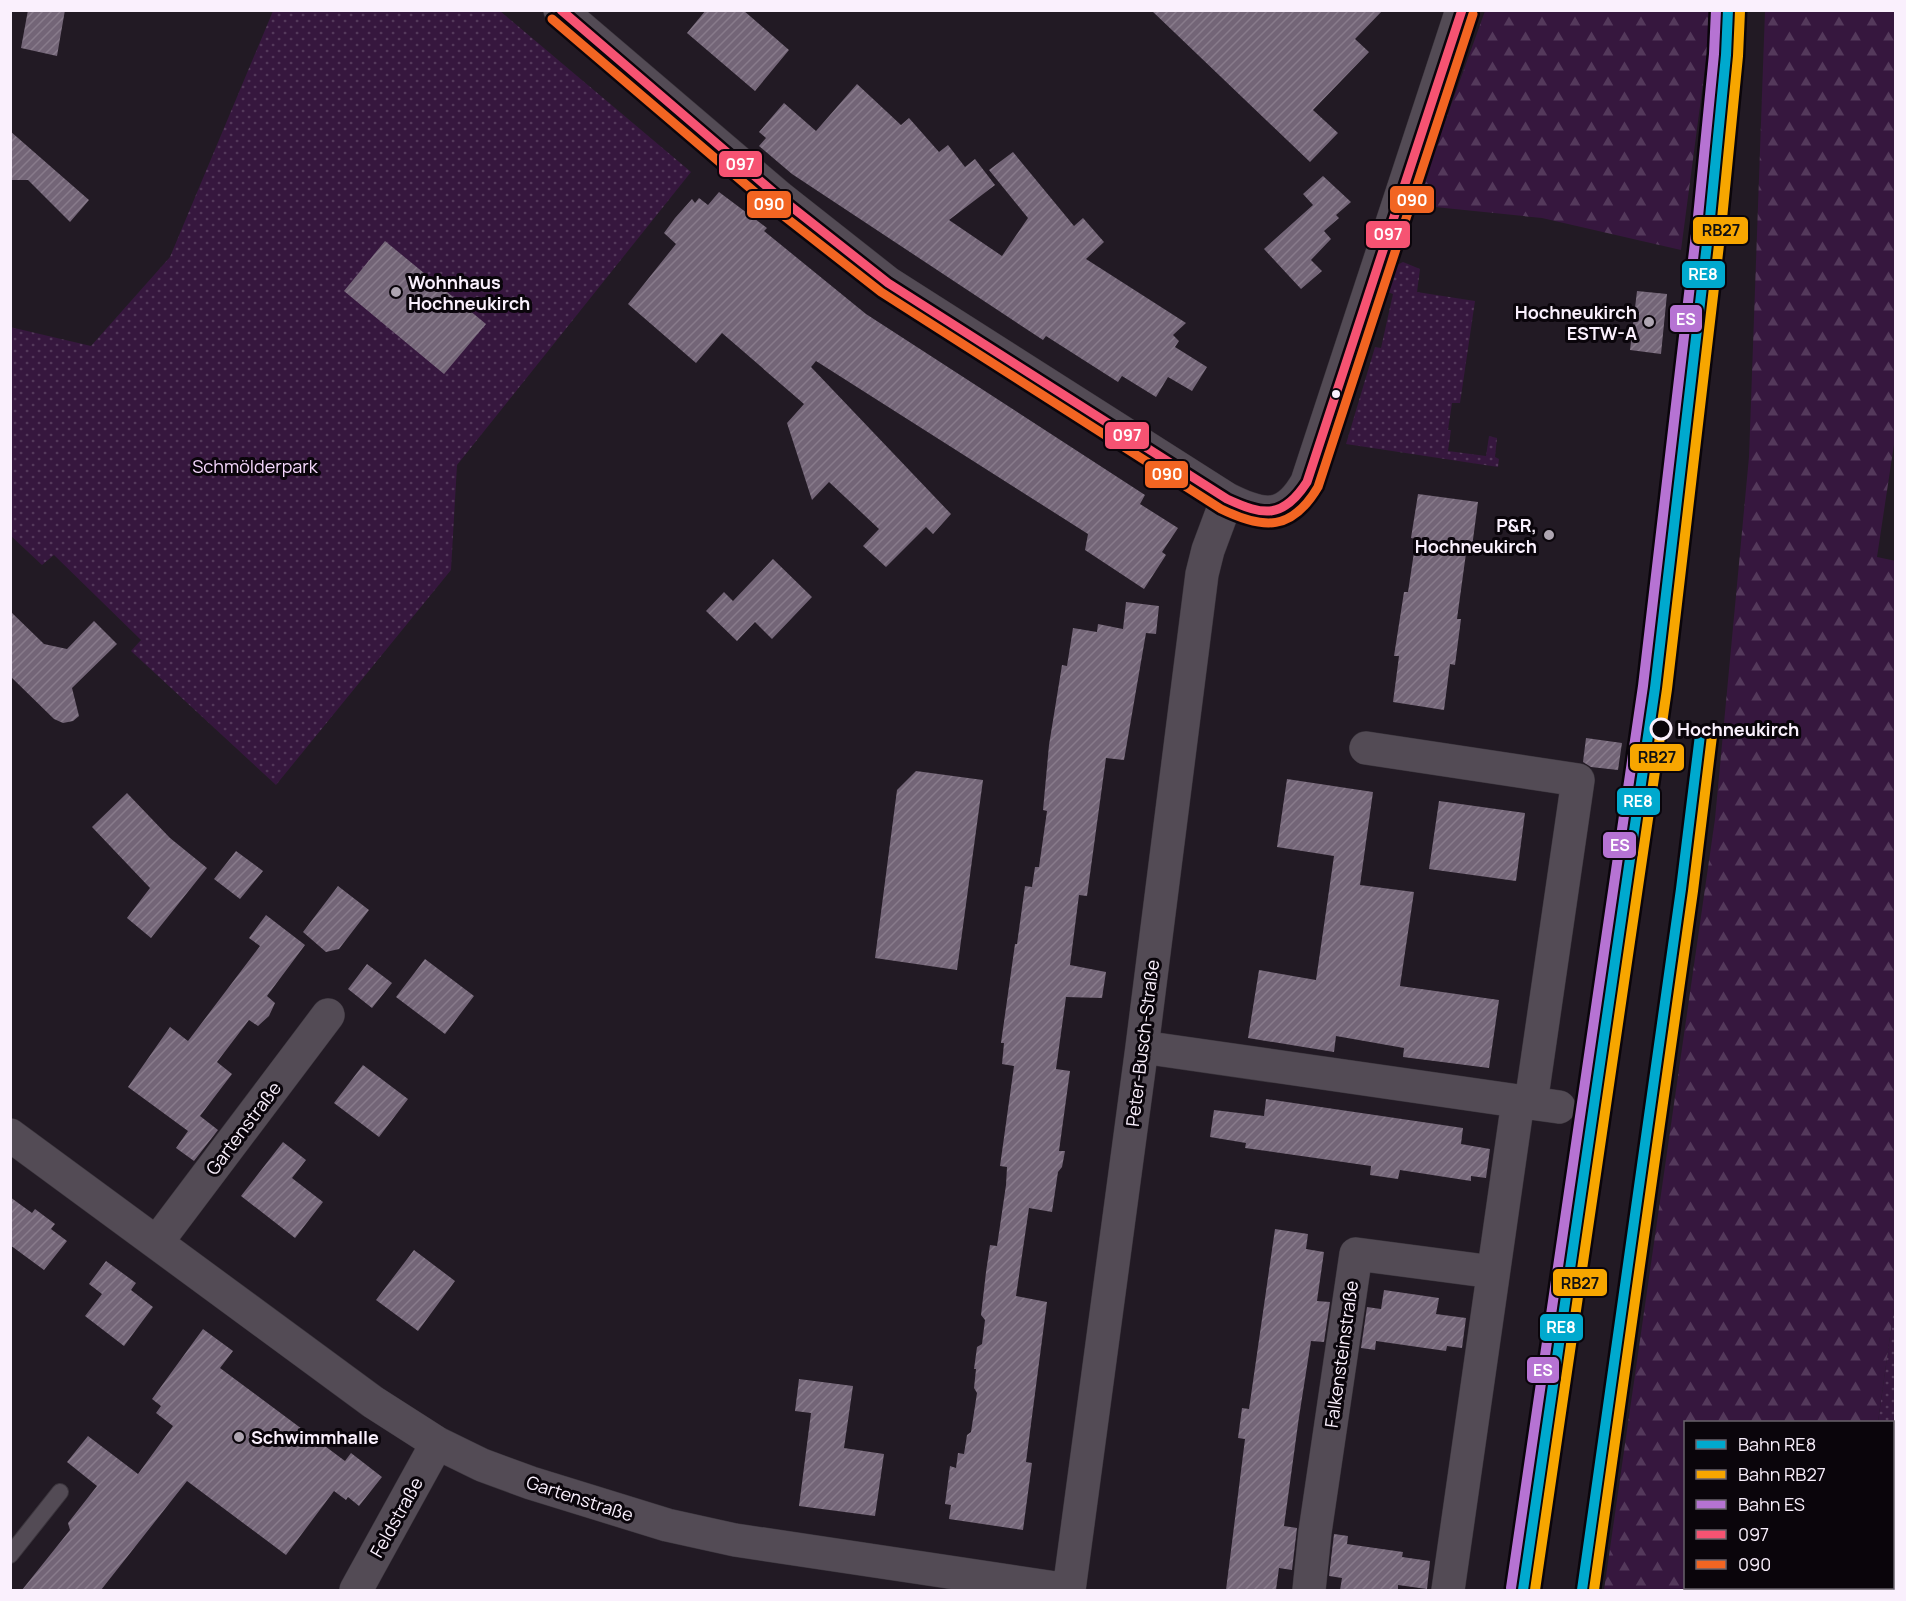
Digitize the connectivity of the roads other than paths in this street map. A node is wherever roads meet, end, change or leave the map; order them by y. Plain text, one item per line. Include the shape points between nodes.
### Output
1 (560, 10) edge
2 (1462, 10) edge
3 (1227, 499) junction
4 (1366, 748) dead end
5 (328, 1015) dead end
6 (1142, 1047) junction
7 (1536, 1103) junction
8 (10, 1135) edge
9 (157, 1242) junction
10 (1493, 1272) junction
11 (437, 1443) junction
12 (60, 1492) dead end
13 (10, 1555) edge
14 (356, 1590) edge
15 (1069, 1590) edge
16 (1309, 1590) edge
17 (1448, 1590) edge

1 - 3 street via 761,182 888,283
2 - 3 street via 1307,483 1290,505 1280,510 1258,513
3 - 6 street, Peter-Busch-Straße via 1202,574
4 - 7 street via 1578,780
5 - 9 street, Gartenstraße
6 - 7 street
6 - 15 street, Peter-Busch-Straße
7 - 10 street
8 - 9 street, Gartenstraße
9 - 11 street, Gartenstraße via 373,1402
10 - 16 street, Falkensteinstraße via 1356,1254
10 - 17 street
11 - 14 street, Feldstraße
11 - 15 street, Gartenstraße via 531,1483 678,1528 746,1542
12 - 13 lane

